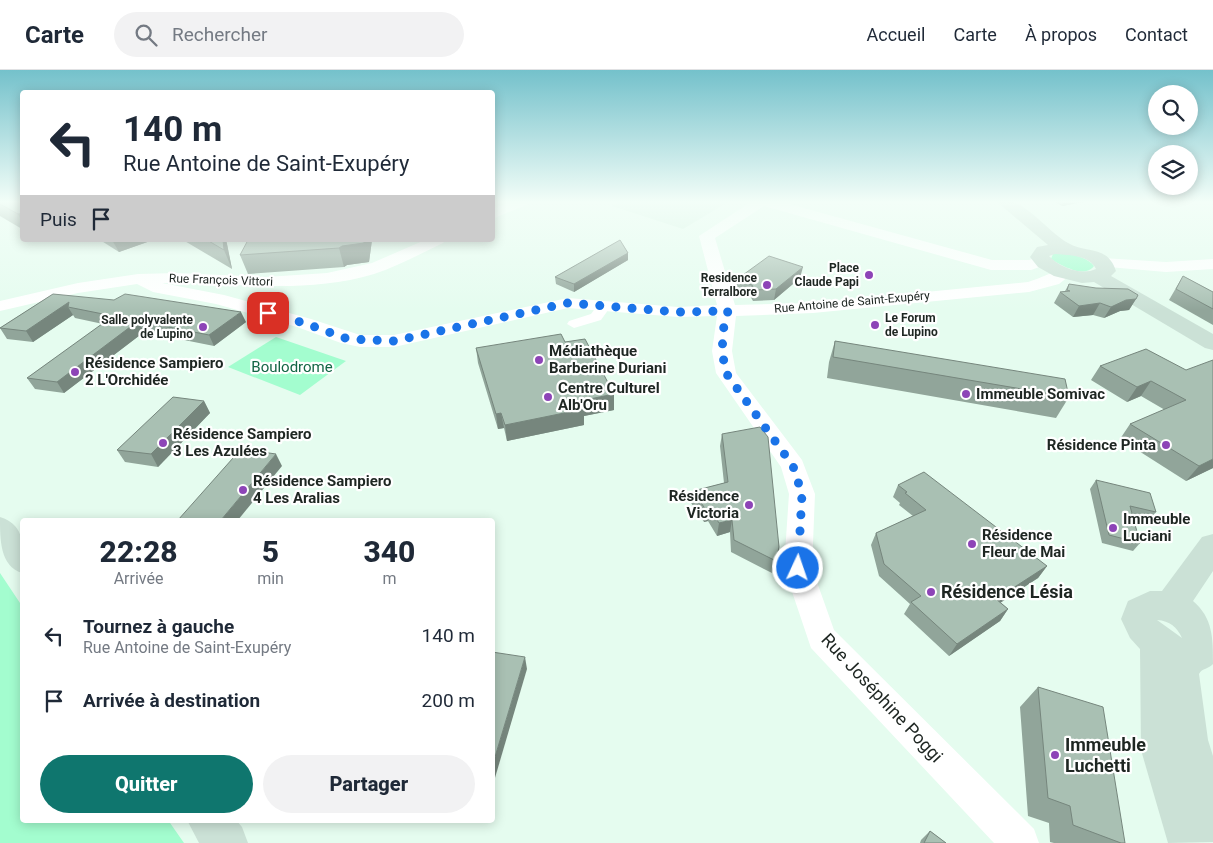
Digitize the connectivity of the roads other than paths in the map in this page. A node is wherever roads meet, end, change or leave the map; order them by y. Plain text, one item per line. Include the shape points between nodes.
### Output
1 (707, 238) edge
2 (892, 238) edge
3 (1050, 238) edge
4 (433, 242) edge
5 (1064, 249) junction
6 (1042, 261) junction
7 (1213, 264) edge
8 (1100, 269) junction
9 (1065, 273) junction
10 (140, 279) junction
11 (0, 306) edge
12 (604, 306) junction
13 (728, 311) junction
14 (574, 324) dead end
15 (1213, 343) edge
16 (0, 529) edge
17 (1213, 546) edge
18 (20, 557) edge
19 (1170, 607) junction
20 (1174, 650) junction
21 (1213, 820) edge
22 (211, 823) edge
23 (226, 843) edge
24 (1020, 843) edge
25 (1190, 843) edge

1 - 13 street
2 - 6 street via 991,266 1031,265
3 - 5 main road
4 - 10 street, Rue François Vittori via 358,273 329,277 274,282 185,277
5 - 6 main road via 1043,251 1039,257
5 - 8 main road via 1086,254
6 - 9 main road
7 - 8 street
8 - 9 main road via 1088,277
8 - 15 main road
9 - 13 street, Rue Antoine de Saint-Exupéry via 1029,287 812,308
10 - 11 street, Rue François Vittori via 68,290
10 - 12 street, Rue Antoine de Saint-Exupéry via 159,288 218,299 360,341 394,341 568,303
12 - 13 street, Rue Antoine de Saint-Exupéry via 678,312
12 - 14 street via 596,316
13 - 24 street, Rue Joséphine Poggi via 722,351 726,373 793,466 802,494 798,568 822,638
16 - 18 main road
17 - 19 main road
19 - 20 main road via 1150,605 1139,613 1139,620 1142,628
19 - 20 main road via 1192,619 1207,635 1209,643 1204,654
20 - 21 main road via 1180,672 1188,740
20 - 25 main road via 1161,750
22 - 23 main road

